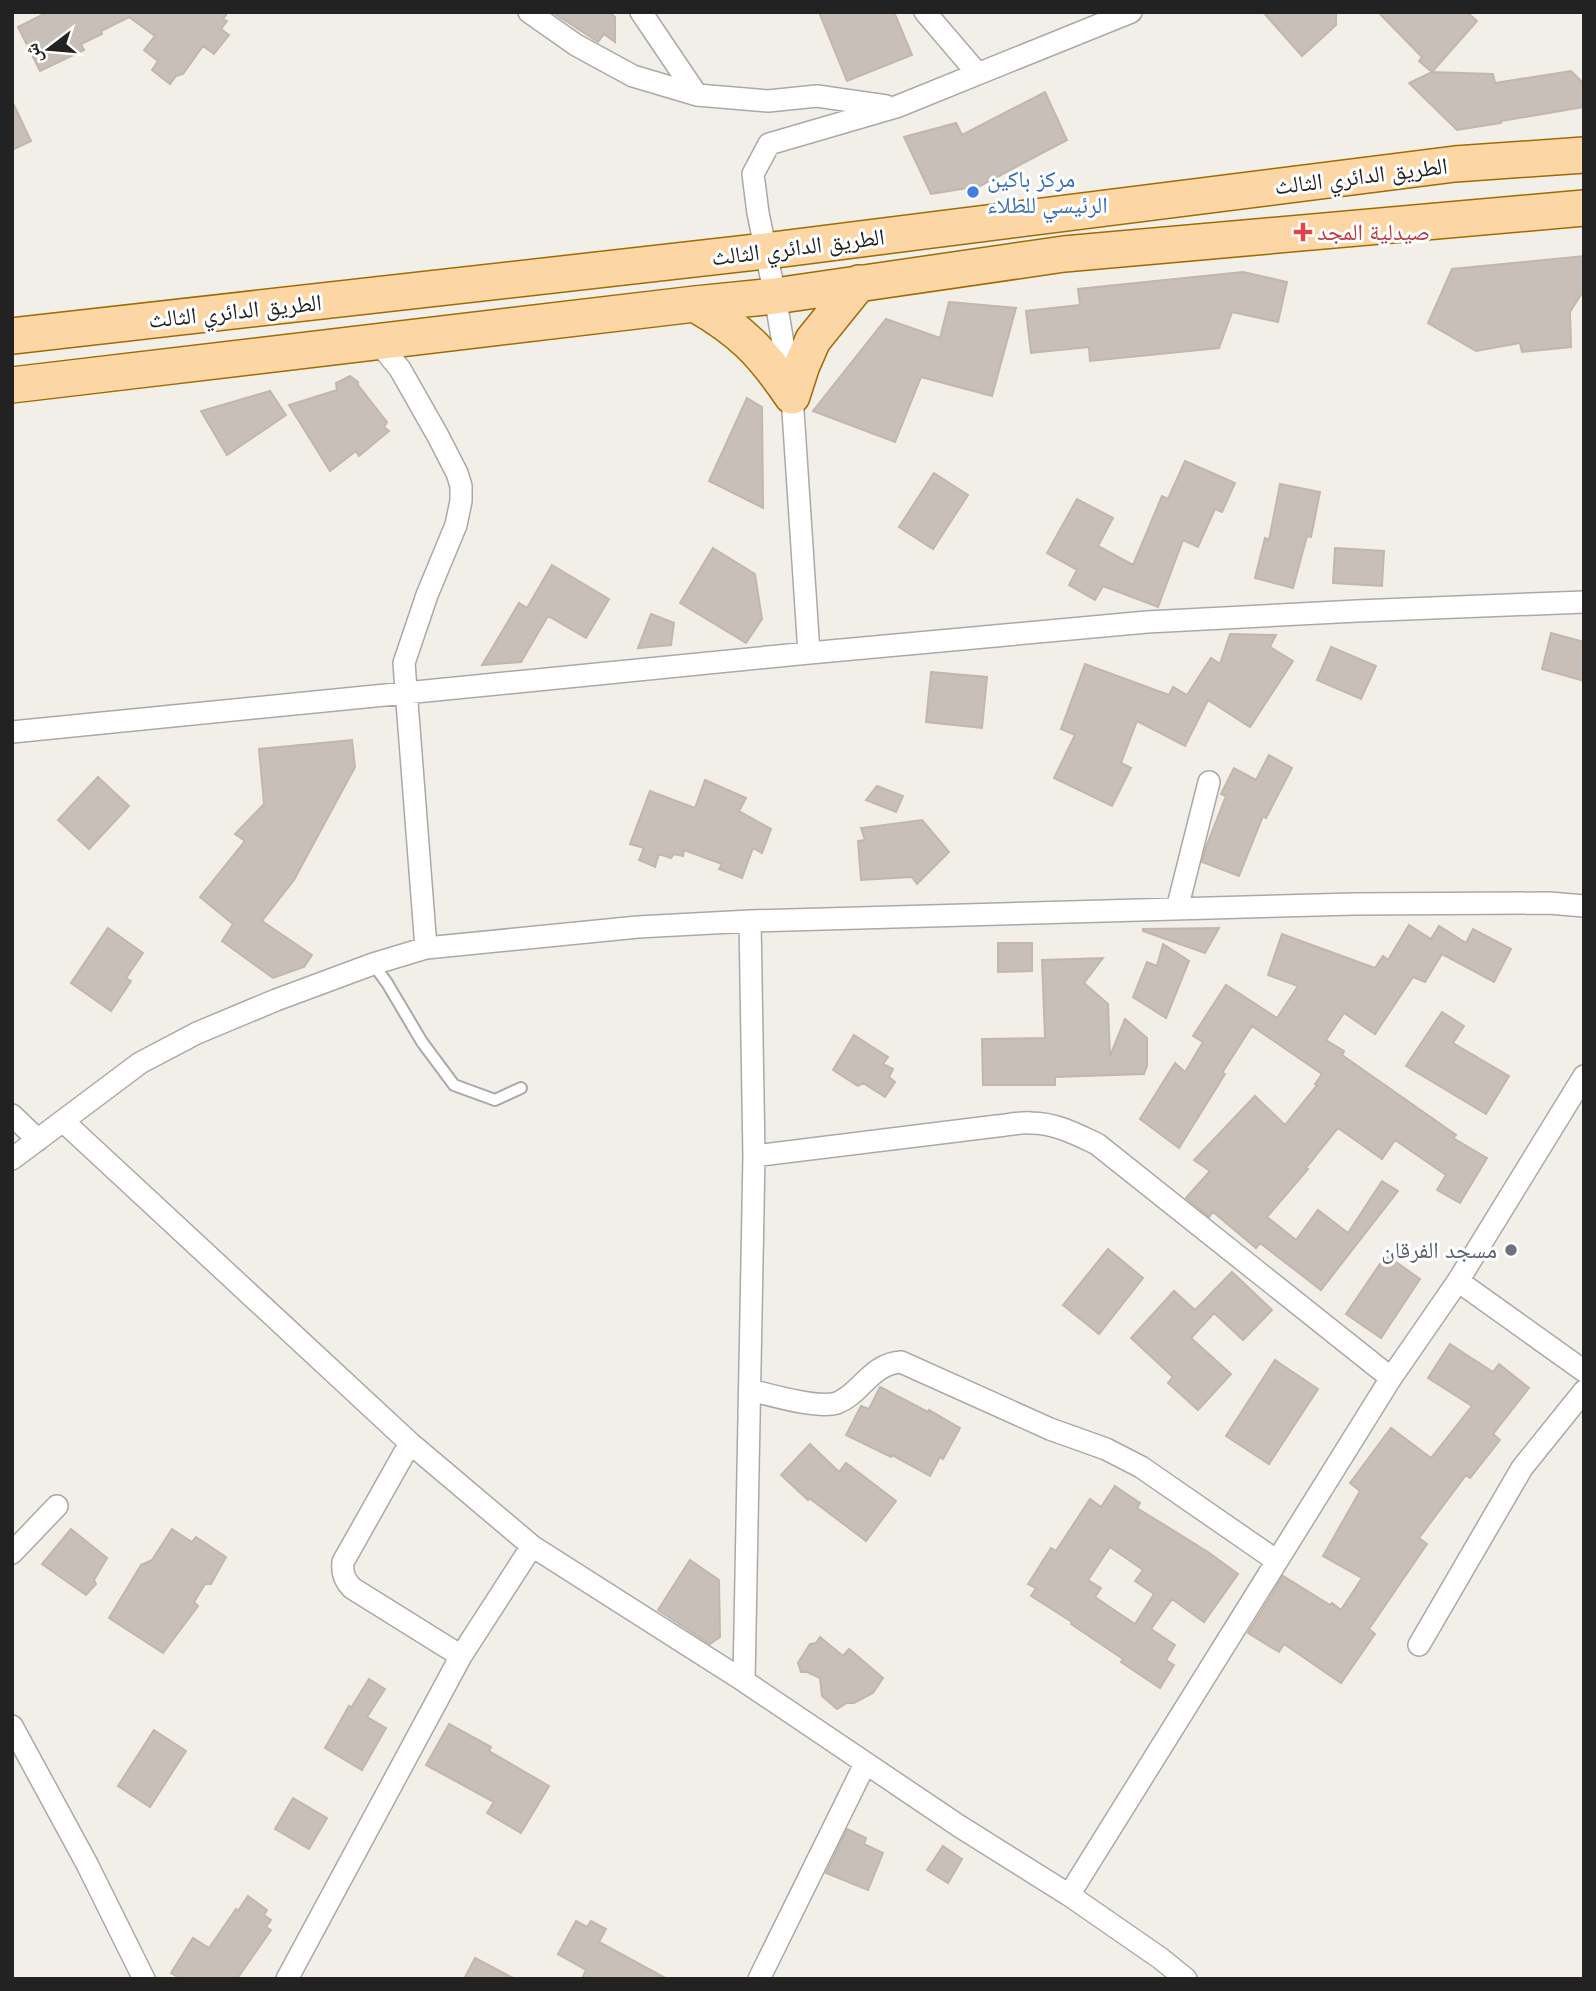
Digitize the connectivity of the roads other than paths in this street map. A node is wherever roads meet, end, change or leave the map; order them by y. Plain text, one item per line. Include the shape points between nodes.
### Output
1 (529, 12) edge
2 (641, 12) edge
3 (925, 12) edge
4 (1132, 12) edge
5 (978, 74) junction
6 (696, 95) junction
7 (896, 107) junction
8 (1584, 155) edge
9 (1584, 208) edge
10 (766, 251) junction
11 (859, 283) junction
12 (775, 296) junction
13 (695, 304) junction
14 (12, 336) edge
15 (378, 342) junction
16 (12, 385) edge
17 (792, 396) junction
18 (1584, 602) edge
19 (809, 653) junction
20 (406, 693) junction
21 (12, 732) edge
22 (1209, 782) dead end
23 (1584, 906) edge
24 (1177, 909) junction
25 (750, 921) junction
26 (426, 948) junction
27 (373, 964) junction
28 (1581, 1087) edge
29 (521, 1088) dead end
30 (12, 1115) edge
31 (63, 1121) junction
32 (38, 1140) junction
33 (754, 1156) junction
34 (12, 1159) edge
35 (1458, 1281) junction
36 (1584, 1371) edge
37 (1391, 1378) junction
38 (750, 1390) junction
39 (1584, 1391) edge
40 (410, 1443) junction
41 (57, 1506) dead end
42 (532, 1546) junction
43 (12, 1553) edge
44 (1277, 1561) junction
45 (1419, 1645) dead end
46 (461, 1656) junction
47 (744, 1681) junction
48 (12, 1726) edge
49 (865, 1763) junction
50 (1069, 1895) junction
51 (144, 1979) edge
52 (287, 1979) edge
53 (759, 1979) edge
54 (1186, 1979) edge

1 - 6 street via 633,76
2 - 6 street
3 - 5 street
4 - 5 street
5 - 7 street
6 - 7 street via 768,102 817,96
7 - 10 street via 769,144 753,174
8 - 10 main road, الطريق الدائري الثالث via 1455,164
9 - 11 main road, الطريق الدائري الثالث via 1064,254
10 - 12 street
10 - 14 main road, الطريق الدائري الثالث
11 - 12 main road, الطريق الدائري الثالث
11 - 17 main road via 813,340
12 - 13 main road, الطريق الدائري الثالث
12 - 17 street
13 - 15 main road, الطريق الدائري الثالث
13 - 17 main road via 759,351
15 - 16 main road, الطريق الدائري الثالث
15 - 20 street via 400,369 461,486 456,525 404,663
17 - 19 street
18 - 19 street via 1147,622
19 - 20 street
20 - 21 street
20 - 26 street
22 - 24 street
23 - 24 street via 1368,904
24 - 25 street
25 - 26 street
25 - 33 street
26 - 27 street
27 - 29 lane via 454,1085 495,1100
27 - 31 street via 197,1033 140,1063
28 - 35 street
30 - 32 street
31 - 32 street
31 - 40 street
32 - 34 street
33 - 37 street via 1031,1122 1051,1125 1097,1144
33 - 38 street
35 - 36 street
35 - 37 street
37 - 44 street
38 - 44 street via 834,1404 877,1370 901,1362 1106,1449 1140,1467
38 - 47 street
39 - 45 street via 1522,1468
40 - 42 street
40 - 46 street via 342,1571 352,1588
41 - 43 street
42 - 46 street
42 - 47 street
44 - 50 street
46 - 52 street
47 - 49 street
48 - 51 street
49 - 50 street
49 - 53 street
50 - 54 street

